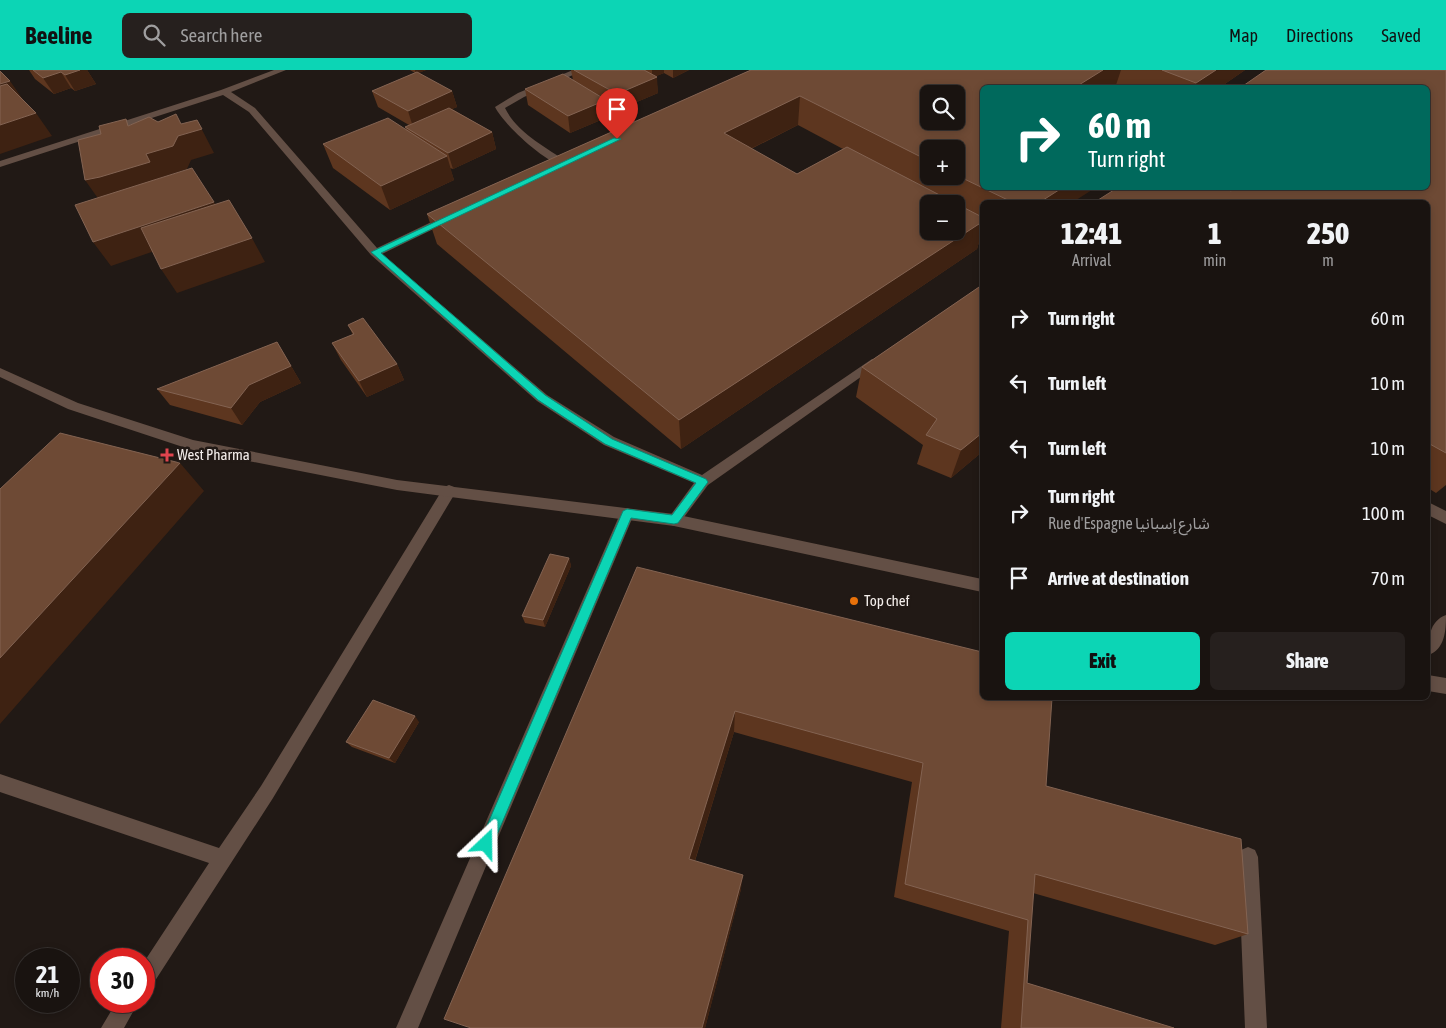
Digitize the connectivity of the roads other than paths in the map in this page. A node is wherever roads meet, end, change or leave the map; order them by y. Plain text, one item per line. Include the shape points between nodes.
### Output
1 (282, 70) edge
2 (580, 70) edge
3 (224, 92) junction
4 (0, 164) edge
5 (564, 164) edge
6 (456, 215) edge
7 (375, 252) junction
8 (884, 357) edge
9 (0, 372) edge
10 (703, 482) junction
11 (449, 491) junction
12 (1430, 509) edge
13 (627, 514) junction
14 (1446, 518) edge
15 (674, 520) junction
16 (980, 586) edge
17 (1446, 622) edge
18 (1430, 645) edge
19 (1430, 683) edge
20 (1446, 686) edge
21 (0, 784) edge
22 (1248, 857) dead end
23 (224, 859) junction
24 (155, 963) edge
25 (122, 1013) edge
26 (112, 1028) edge
27 (407, 1028) edge
28 (1256, 1028) edge

1 - 3 street
2 - 5 street via 521,95 500,108 520,131
3 - 4 street
3 - 7 street via 252,110
6 - 7 street
7 - 10 street via 542,398 609,441
8 - 10 street
9 - 11 street via 74,406 192,445
10 - 15 street
11 - 13 street
11 - 23 street
12 - 14 street
13 - 15 street
13 - 27 street
15 - 16 street
17 - 18 street
19 - 20 street
21 - 23 street
22 - 28 street
23 - 24 street
25 - 26 street

